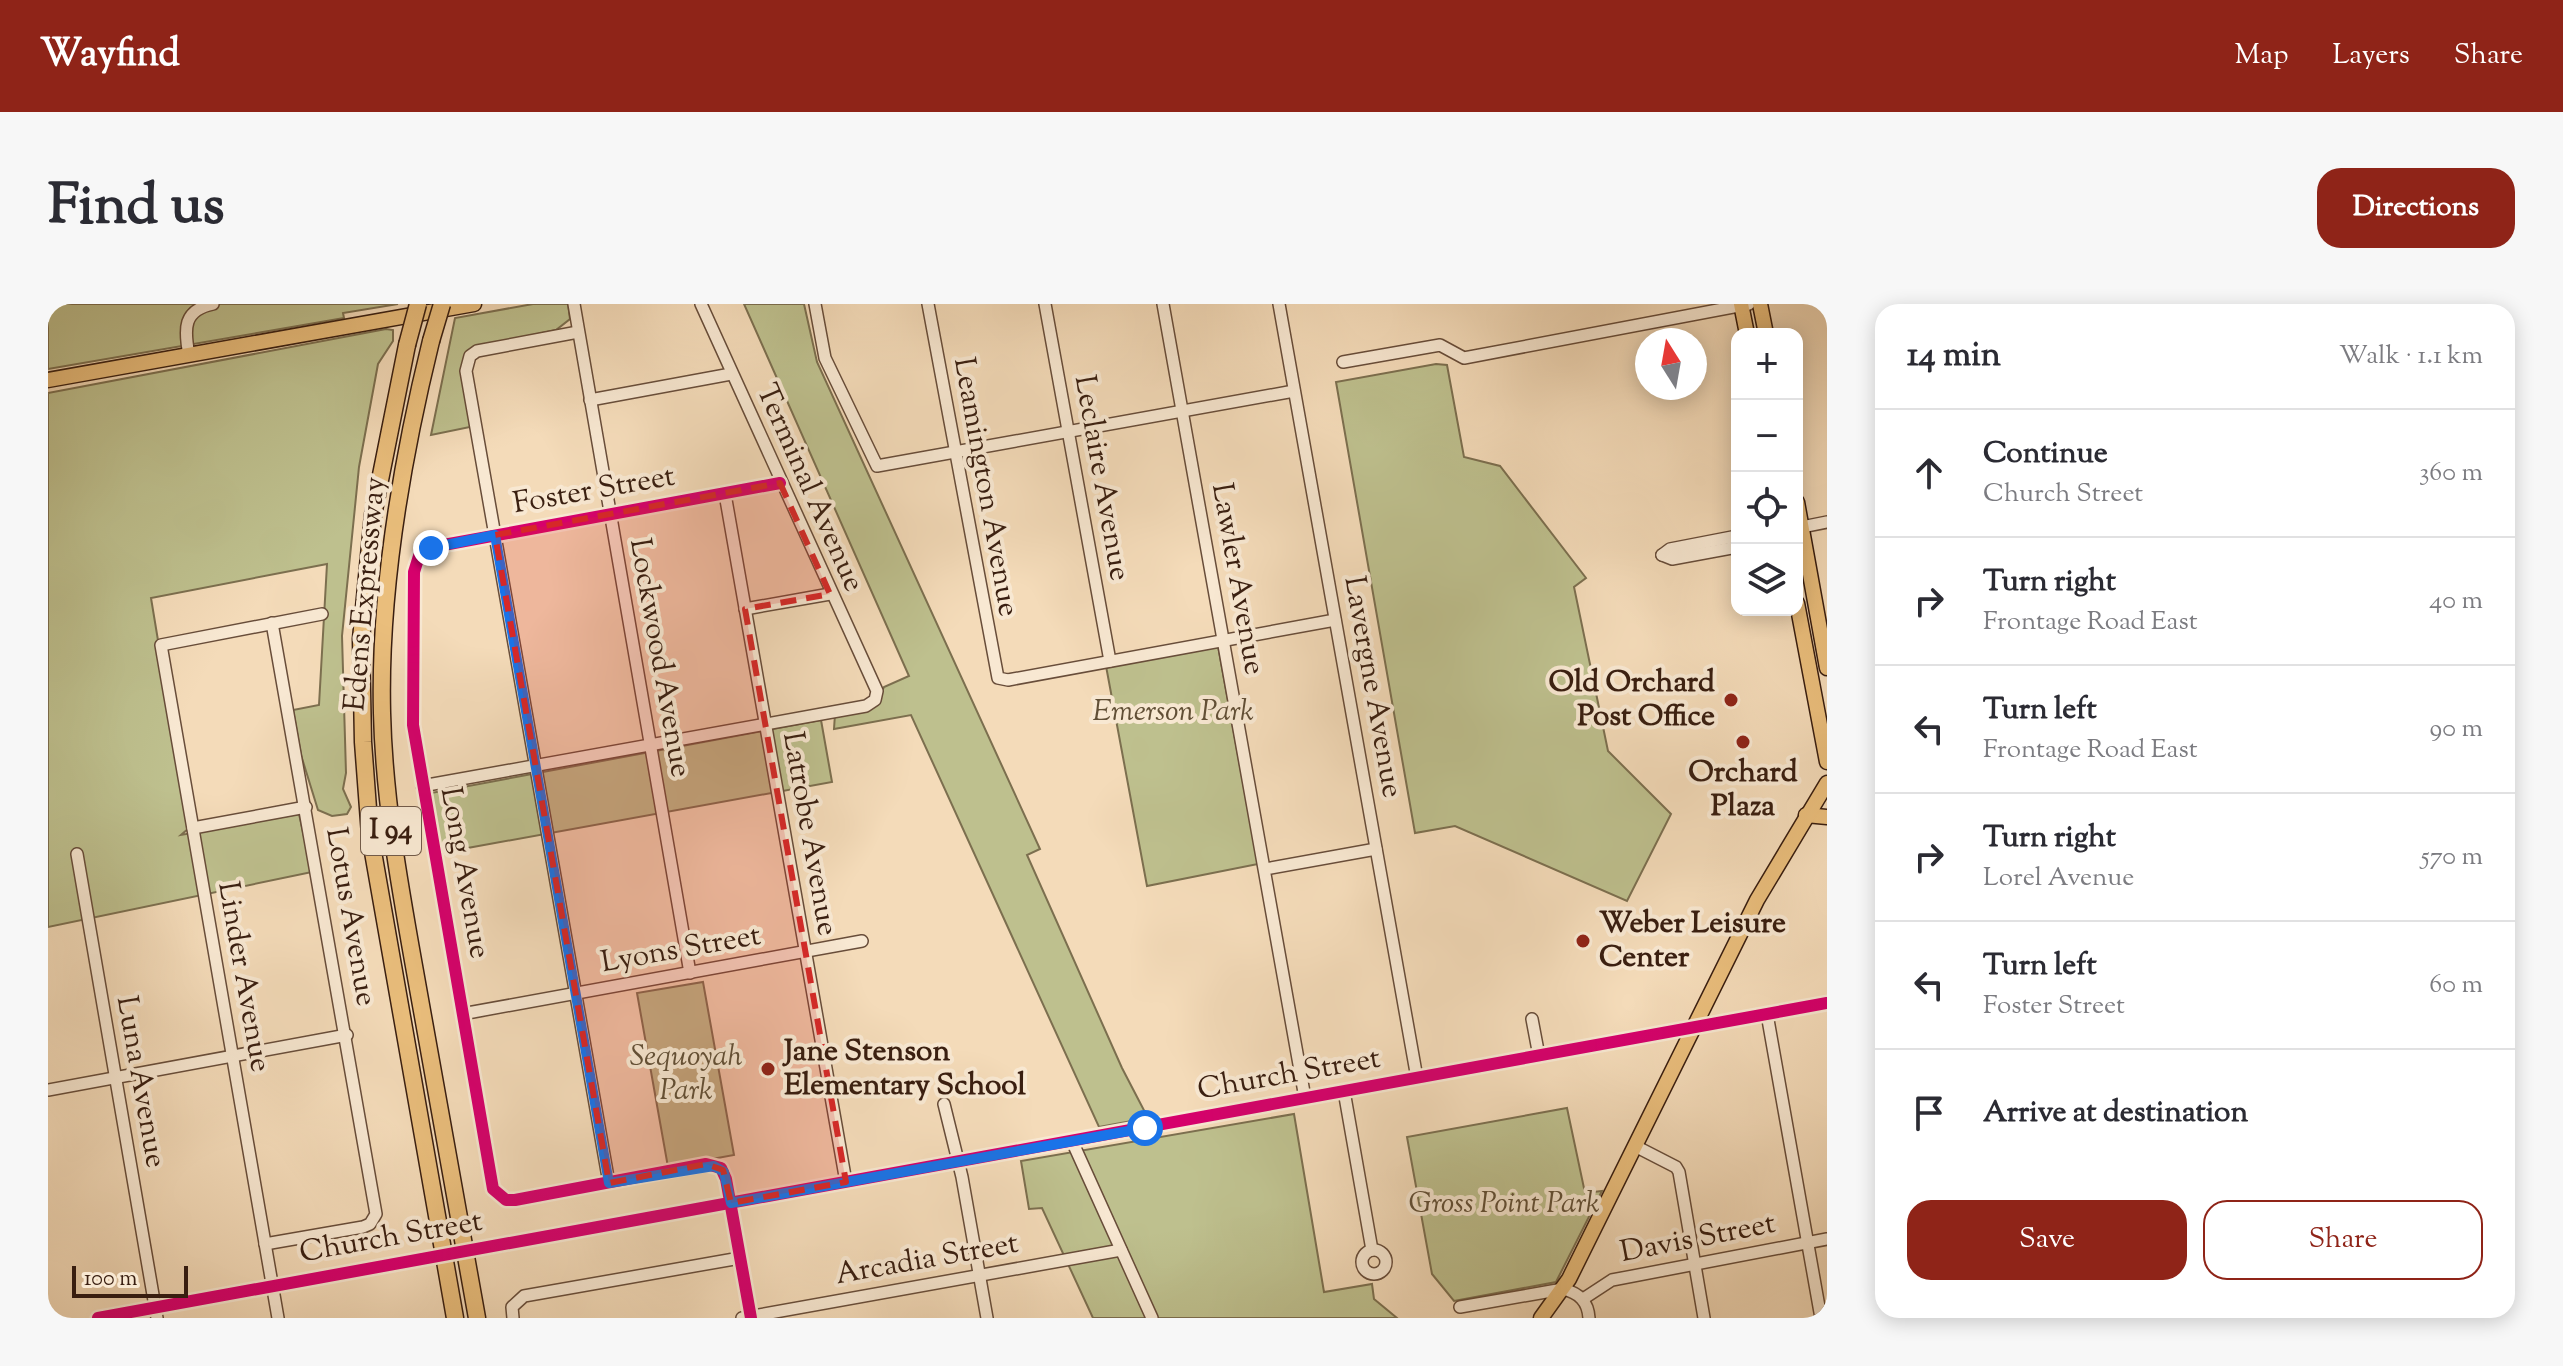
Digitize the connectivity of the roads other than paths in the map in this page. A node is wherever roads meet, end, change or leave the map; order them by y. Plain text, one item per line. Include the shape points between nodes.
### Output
1 (213, 304) edge
2 (418, 304) edge
3 (442, 304) edge
4 (474, 304) edge
5 (574, 304) edge
6 (701, 304) edge
7 (815, 304) edge
8 (928, 304) edge
9 (1045, 304) edge
10 (1163, 304) edge
11 (1279, 304) edge
12 (1760, 304) edge
13 (1744, 305) edge
14 (1746, 328) edge
15 (1765, 328) edge
16 (578, 332) junction
17 (189, 355) junction
18 (1343, 362) dead end
19 (731, 374) junction
20 (48, 380) edge
21 (1294, 391) junction
22 (590, 400) junction
23 (1182, 410) junction
24 (1067, 432) junction
25 (955, 452) junction
26 (780, 483) junction
27 (725, 494) junction
28 (610, 514) junction
29 (1827, 522) edge
30 (1803, 526) edge
31 (495, 535) junction
32 (1731, 537) edge
33 (1802, 544) edge
34 (1731, 548) edge
35 (419, 556) joint
36 (830, 594) junction
37 (745, 609) junction
38 (322, 614) dead end
39 (1799, 616) edge
40 (1335, 620) junction
41 (272, 623) junction
42 (1223, 640) junction
43 (1110, 661) junction
44 (1827, 668) edge
45 (765, 724) junction
46 (650, 744) junction
47 (1827, 762) edge
48 (535, 765) junction
49 (1827, 783) edge
50 (422, 786) junction
51 (306, 807) junction
52 (1806, 815) junction
53 (1827, 817) edge
54 (193, 828) junction
55 (1376, 849) junction
56 (77, 854) dead end
57 (1265, 869) junction
58 (862, 941) dead end
59 (805, 952) junction
60 (690, 973) junction
61 (575, 994) junction
62 (1827, 1003) edge
63 (462, 1014) junction
64 (1767, 1014) junction
65 (1532, 1019) dead end
66 (1695, 1027) junction
67 (347, 1035) junction
68 (233, 1056) junction
69 (1539, 1056) junction
70 (115, 1078) junction
71 (1417, 1078) junction
72 (48, 1090) edge
73 (1344, 1091) junction
74 (1305, 1098) junction
75 (944, 1104) dead end
76 (1072, 1141) junction
77 (1637, 1147) junction
78 (957, 1162) junction
79 (846, 1182) junction
80 (609, 1183) junction
81 (731, 1203) junction
82 (1827, 1239) edge
83 (1807, 1243) junction
84 (265, 1244) junction
85 (1121, 1250) junction
86 (1372, 1250) dead end
87 (740, 1258) junction
88 (1695, 1265) junction
89 (980, 1275) junction
90 (273, 1286) junction
91 (1563, 1289) junction
92 (1583, 1299) junction
93 (1460, 1307) dead end
94 (156, 1313) edge
95 (748, 1317) edge
96 (98, 1318) edge
97 (278, 1318) edge
98 (455, 1318) edge
99 (477, 1318) edge
100 (513, 1318) edge
101 (987, 1318) edge
102 (1152, 1318) edge
103 (1541, 1318) edge
104 (1588, 1318) edge
105 (1704, 1318) edge
106 (1821, 1318) edge

1 - 17 street via 192,310 188,317
2 - 98 highway, Edens Expressway / I 94, bridge via 373,515 361,639 363,742 379,890
3 - 99 highway, Edens Expressway / I 94, bridge via 413,415 397,521 384,645 384,754 398,874
4 - 17 main road
5 - 16 street, Lockwood Avenue
6 - 19 street, Terminal Avenue
7 - 25 street via 825,358 877,466
8 - 25 street, Leamington Avenue
9 - 24 street, Leclaire Avenue
10 - 23 street, Lawler Avenue
11 - 21 street, Lavergne Avenue
12 - 15 main road
13 - 14 main road
13 - 18 street via 1464,358 1440,345
16 - 22 street, Lockwood Avenue
16 - 31 street via 486,348 470,356 466,371
17 - 20 main road
19 - 22 street
19 - 26 street, Terminal Avenue
21 - 23 street
21 - 40 street, Lavergne Avenue
22 - 28 street, Lockwood Avenue
23 - 24 street
23 - 42 street, Lawler Avenue
24 - 25 street
24 - 43 street, Leclaire Avenue
25 - 43 street, Leamington Avenue via 998,678
26 - 27 street, Foster Street
26 - 36 street, Terminal Avenue
27 - 28 street, Foster Street
27 - 37 street, Latrobe Avenue
28 - 31 street, Foster Street
28 - 46 street, Lockwood Avenue
29 - 30 street
31 - 35 street, Foster Street via 438,546
31 - 48 street
32 - 34 street via 1662,555 1672,559
33 - 44 main road
35 - 50 street, Long Avenue via 412,596 413,725
36 - 37 street
36 - 45 street, Terminal Avenue via 877,691 875,700
37 - 45 street, Latrobe Avenue
38 - 41 street
39 - 47 main road
40 - 42 street
40 - 55 street, Lavergne Avenue
41 - 51 street, Lotus Avenue
41 - 54 street, Linder Avenue via 161,645
42 - 43 street
42 - 57 street, Lawler Avenue
45 - 46 street
45 - 59 street, Latrobe Avenue
46 - 48 street
46 - 60 street, Lockwood Avenue
48 - 50 street
48 - 61 street
49 - 52 main road
50 - 63 street, Long Avenue
51 - 54 street
51 - 67 street, Lotus Avenue
52 - 53 main road
52 - 66 main road
54 - 68 street, Linder Avenue
55 - 57 street
55 - 71 street, Lavergne Avenue
56 - 70 street, Luna Avenue
57 - 74 street, Lawler Avenue
58 - 59 street, Lyons Street
59 - 60 street, Lyons Street
59 - 79 street, Latrobe Avenue
60 - 61 street, Lyons Street
61 - 63 street, Lyons Street
61 - 80 street
62 - 64 street, Church Street
63 - 80 street, Long Avenue via 490,1181 499,1195 515,1200
64 - 66 street, Church Street
64 - 83 street
65 - 69 street
66 - 69 street, Church Street
66 - 77 main road
67 - 68 street
67 - 84 street, Lotus Avenue via 375,1219 363,1227
68 - 70 street
68 - 84 street, Linder Avenue
69 - 71 street, Church Street
70 - 72 street
70 - 94 street, Luna Avenue
71 - 73 street, Church Street
73 - 74 street, Church Street
73 - 86 street
74 - 76 street, Church Street
75 - 78 street
76 - 78 street, Church Street
76 - 85 street
77 - 88 street via 1679,1172
77 - 91 main road
78 - 79 street, Church Street
78 - 89 street
79 - 81 street, Church Street
80 - 81 street via 714,1166 724,1172
81 - 87 street
81 - 90 street, Church Street, bridge
82 - 83 street, Davis Street
83 - 88 street, Davis Street
83 - 106 street
84 - 90 street, Linder Avenue
85 - 89 street, Arcadia Street
85 - 102 street
87 - 95 street
87 - 100 street via 524,1296 514,1302
88 - 92 street, Davis Street via 1612,1280
88 - 105 street
89 - 95 street, Arcadia Street
89 - 101 street
90 - 94 street, Church Street
90 - 97 street, Linder Avenue
91 - 92 street
91 - 93 street
91 - 103 main road
91 - 104 street
92 - 104 street
94 - 96 street, Church Street

